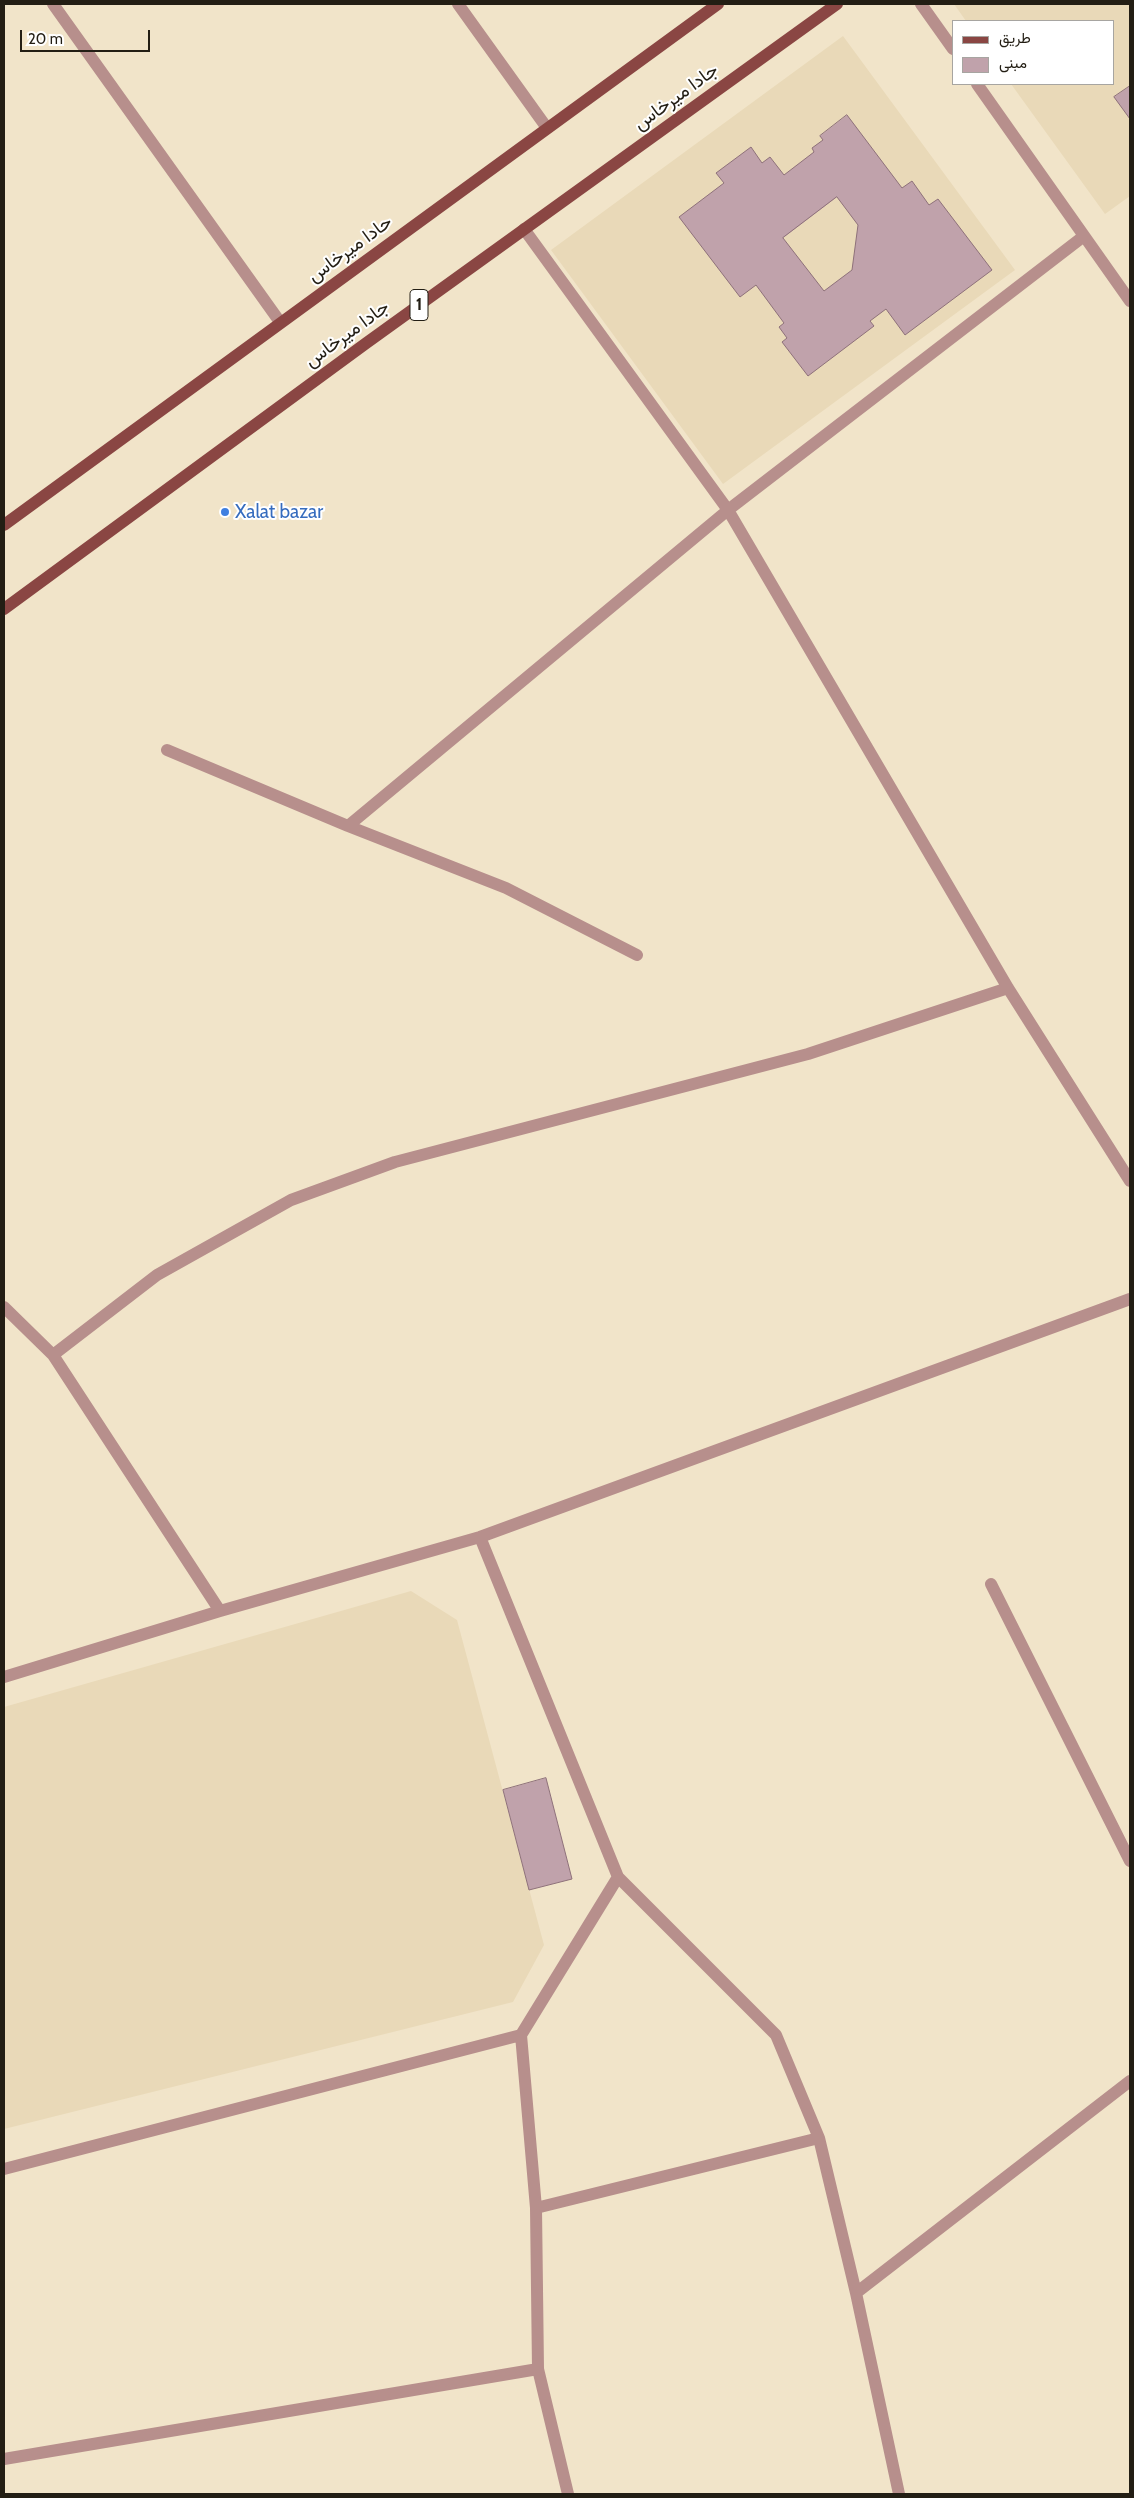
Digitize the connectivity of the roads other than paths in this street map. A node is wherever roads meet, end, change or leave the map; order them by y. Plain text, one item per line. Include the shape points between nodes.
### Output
1 (53, 4) edge
2 (458, 4) edge
3 (718, 4) edge
4 (837, 4) edge
5 (921, 4) edge
6 (952, 48) edge
7 (979, 85) edge
8 (547, 128) junction
9 (524, 229) junction
10 (1084, 236) junction
11 (1130, 301) edge
12 (280, 322) junction
13 (728, 510) junction
14 (4, 525) edge
15 (4, 609) edge
16 (168, 750) dead end
17 (348, 826) junction
18 (637, 955) dead end
19 (1008, 988) junction
20 (1130, 1181) edge
21 (1130, 1299) edge
22 (4, 1307) edge
23 (53, 1355) junction
24 (480, 1537) junction
25 (991, 1584) dead end
26 (220, 1611) junction
27 (4, 1677) edge
28 (1130, 1861) edge
29 (618, 1878) junction
30 (522, 2035) junction
31 (1130, 2081) edge
32 (819, 2138) junction
33 (4, 2169) edge
34 (536, 2208) junction
35 (856, 2293) junction
36 (538, 2369) junction
37 (4, 2459) edge
38 (568, 2494) edge
39 (899, 2494) edge

1 - 12 street
2 - 8 street
3 - 8 main road, حادا ميرخاس
4 - 9 main road, جادا ميرخاس / 1
5 - 6 street
7 - 10 street
8 - 12 main road, حادا ميرخاس
9 - 13 street
9 - 15 main road, جادا ميرخاس / 1
10 - 11 street
10 - 13 street
12 - 14 main road, حادا ميرخاس
13 - 17 street
13 - 19 street
16 - 17 street
17 - 18 street via 506,888
19 - 20 street
19 - 23 street via 808,1054 395,1162 292,1200 158,1275
21 - 24 street
22 - 23 street
23 - 26 street
24 - 26 street
24 - 29 street
25 - 28 street
26 - 27 street
29 - 30 street
29 - 32 street via 776,2035
30 - 33 street
30 - 34 street
31 - 35 street
32 - 34 street
32 - 35 street
34 - 36 street
35 - 39 street
36 - 37 street
36 - 38 street

